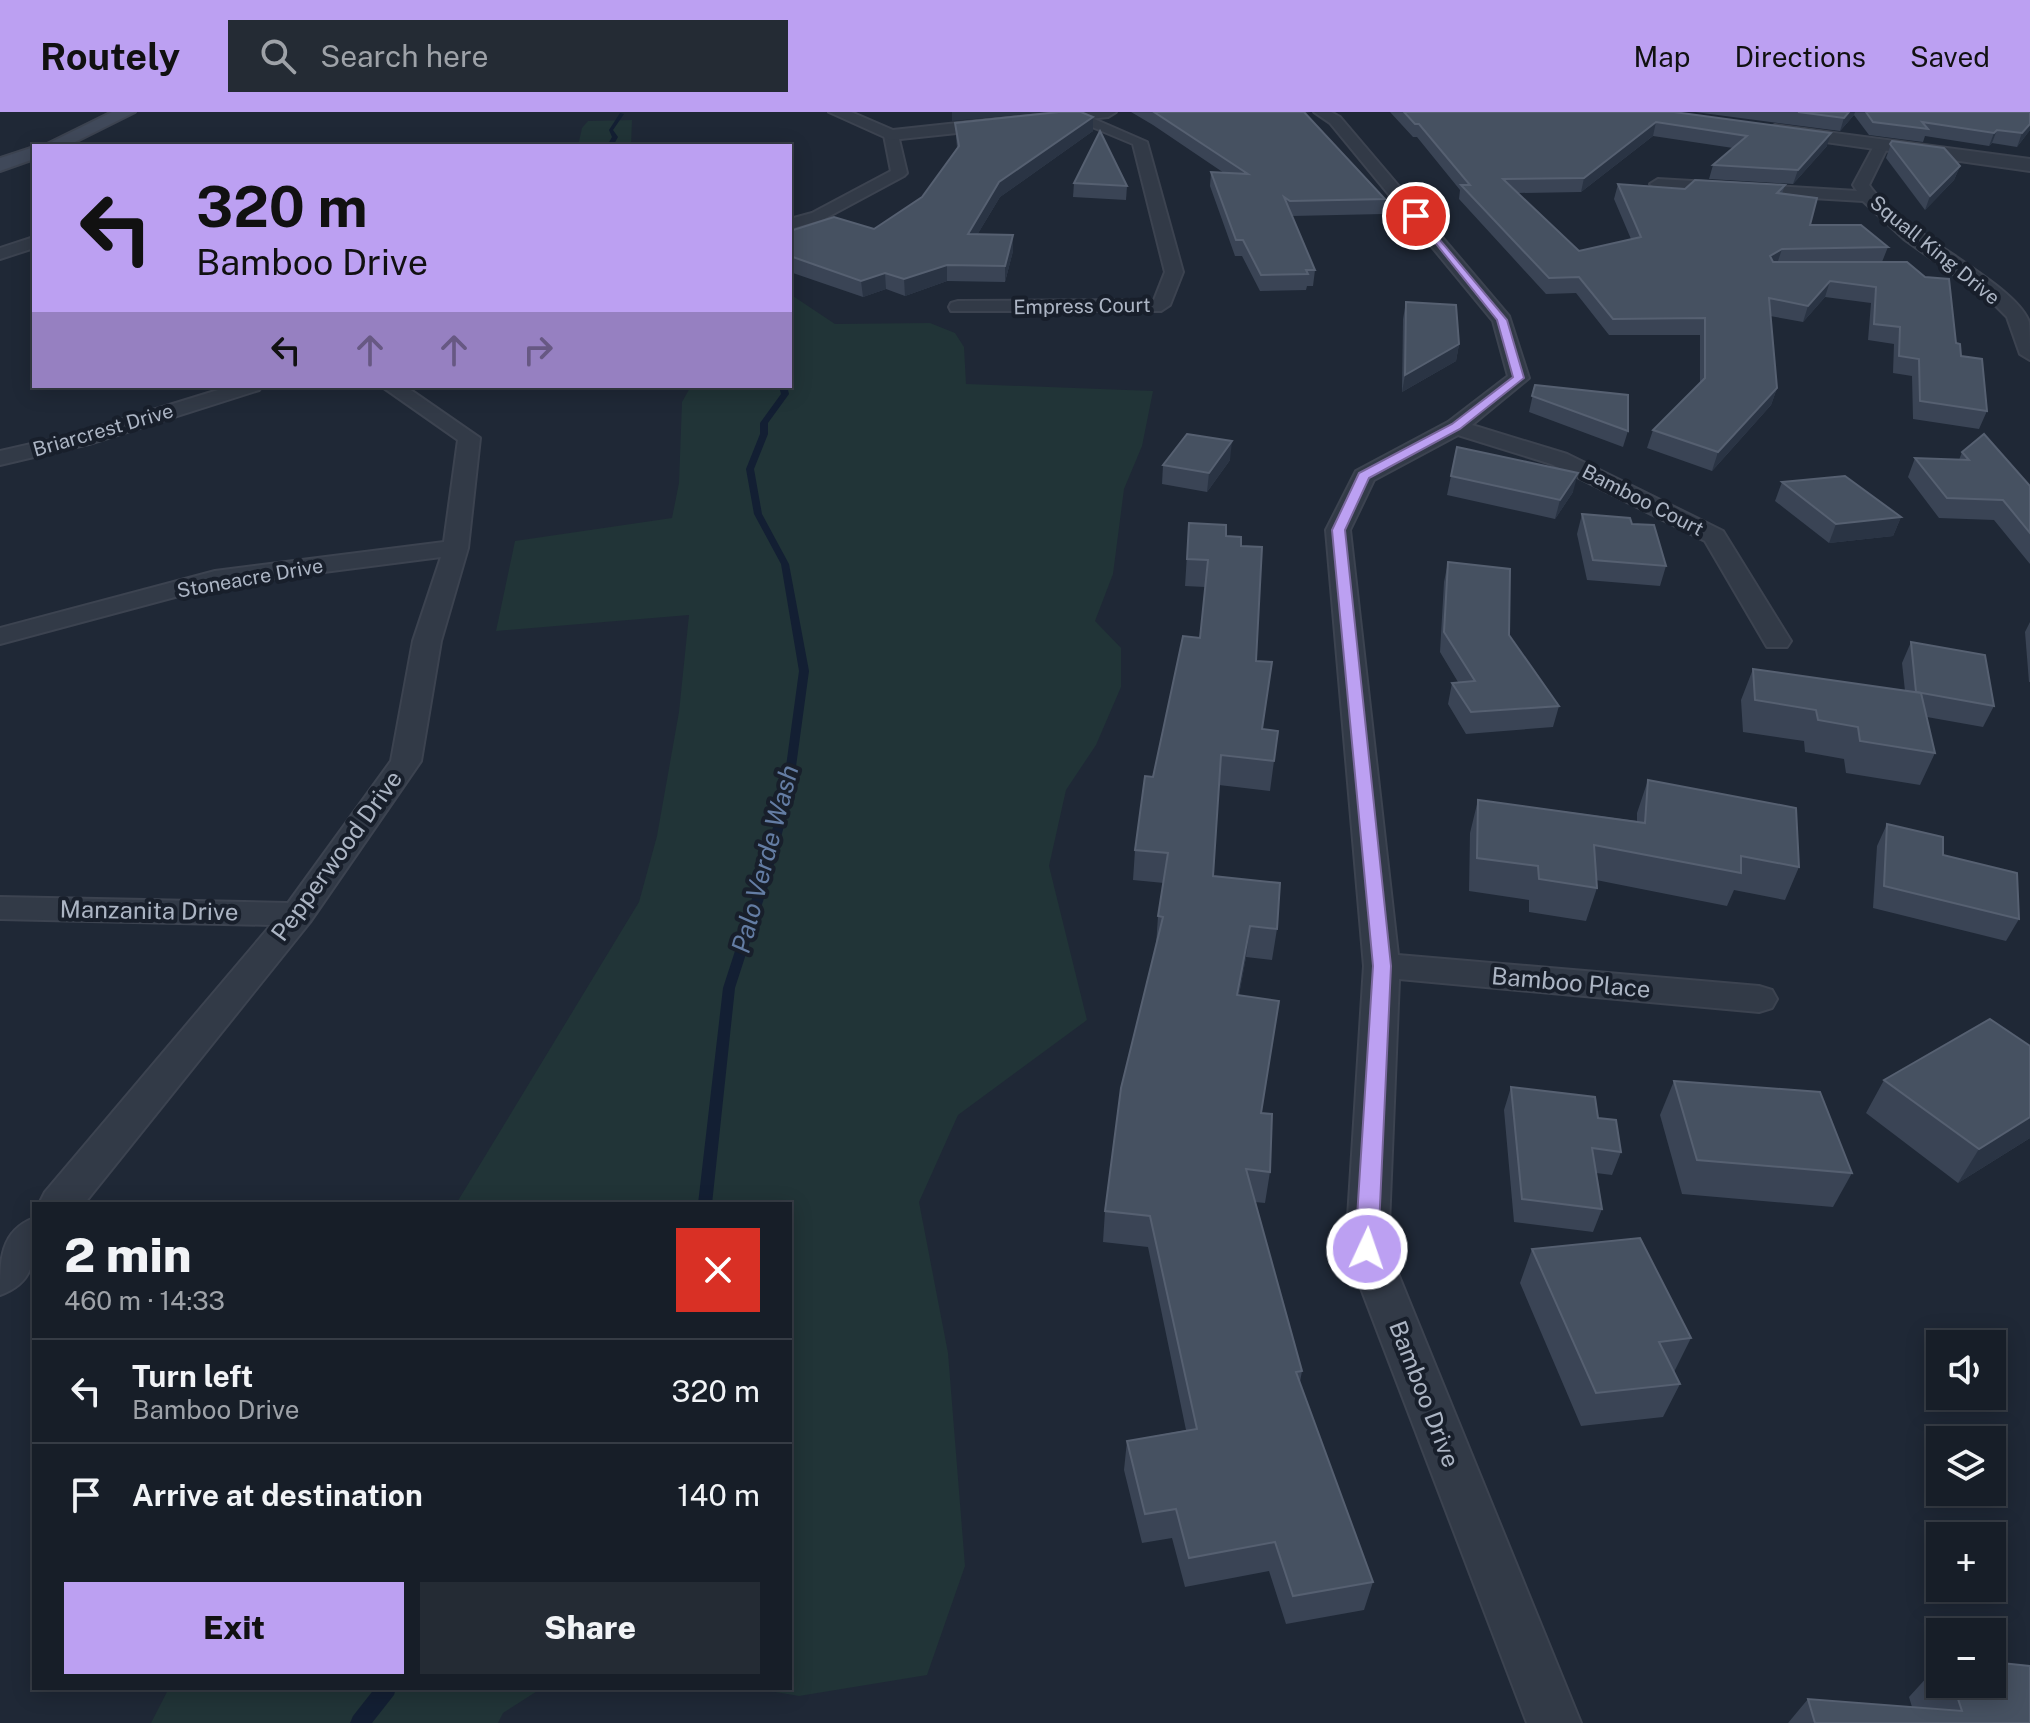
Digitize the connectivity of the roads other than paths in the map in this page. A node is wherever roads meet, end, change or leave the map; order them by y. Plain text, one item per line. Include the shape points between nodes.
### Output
1 (126, 112) edge
2 (837, 112) edge
3 (1108, 112) edge
4 (1321, 112) edge
5 (1078, 116) junction
6 (1763, 128) edge
7 (891, 135) junction
8 (56, 144) edge
9 (1882, 144) junction
10 (32, 154) edge
11 (0, 165) edge
12 (2030, 165) edge
13 (1658, 184) edge
14 (1866, 196) junction
15 (792, 223) edge
16 (32, 243) edge
17 (0, 254) edge
18 (1929, 269) dead end
19 (1960, 269) junction
20 (958, 307) dead end
21 (2030, 354) edge
22 (246, 388) edge
23 (394, 388) edge
24 (1456, 427) junction
25 (0, 458) edge
26 (456, 548) junction
27 (0, 636) edge
28 (1777, 641) dead end
29 (0, 908) edge
30 (298, 914) junction
31 (1382, 966) junction
32 (1759, 999) dead end
33 (62, 1202) edge
34 (32, 1237) edge
35 (0, 1277) edge
36 (1554, 1723) edge

1 - 8 main road
2 - 7 street
3 - 5 street
4 - 24 street, Bamboo Drive via 1335,120 1502,320 1519,378
5 - 7 street
5 - 20 street, Empress Court via 1140,142 1174,272 1161,305
6 - 9 street
7 - 15 street via 899,173 818,216
9 - 12 street
9 - 14 street, Squall King Drive via 1861,185
10 - 11 main road
13 - 14 street
14 - 19 street, Squall King Drive
16 - 17 street
18 - 19 street
19 - 21 street, Squall King Drive via 2016,315
22 - 25 street, Briarcrest Drive
23 - 26 street, Pepperwood Drive via 469,438
24 - 28 street, Bamboo Court via 1559,459 1714,536
24 - 31 street, Bamboo Drive via 1364,476 1338,530
26 - 27 street, Stoneacre Drive via 215,579
26 - 30 street, Pepperwood Drive via 427,641 406,761
29 - 30 street, Manzanita Drive
30 - 33 street, Pepperwood Drive
31 - 32 street, Bamboo Place
31 - 36 street, Bamboo Drive via 1367,1249
34 - 35 street

